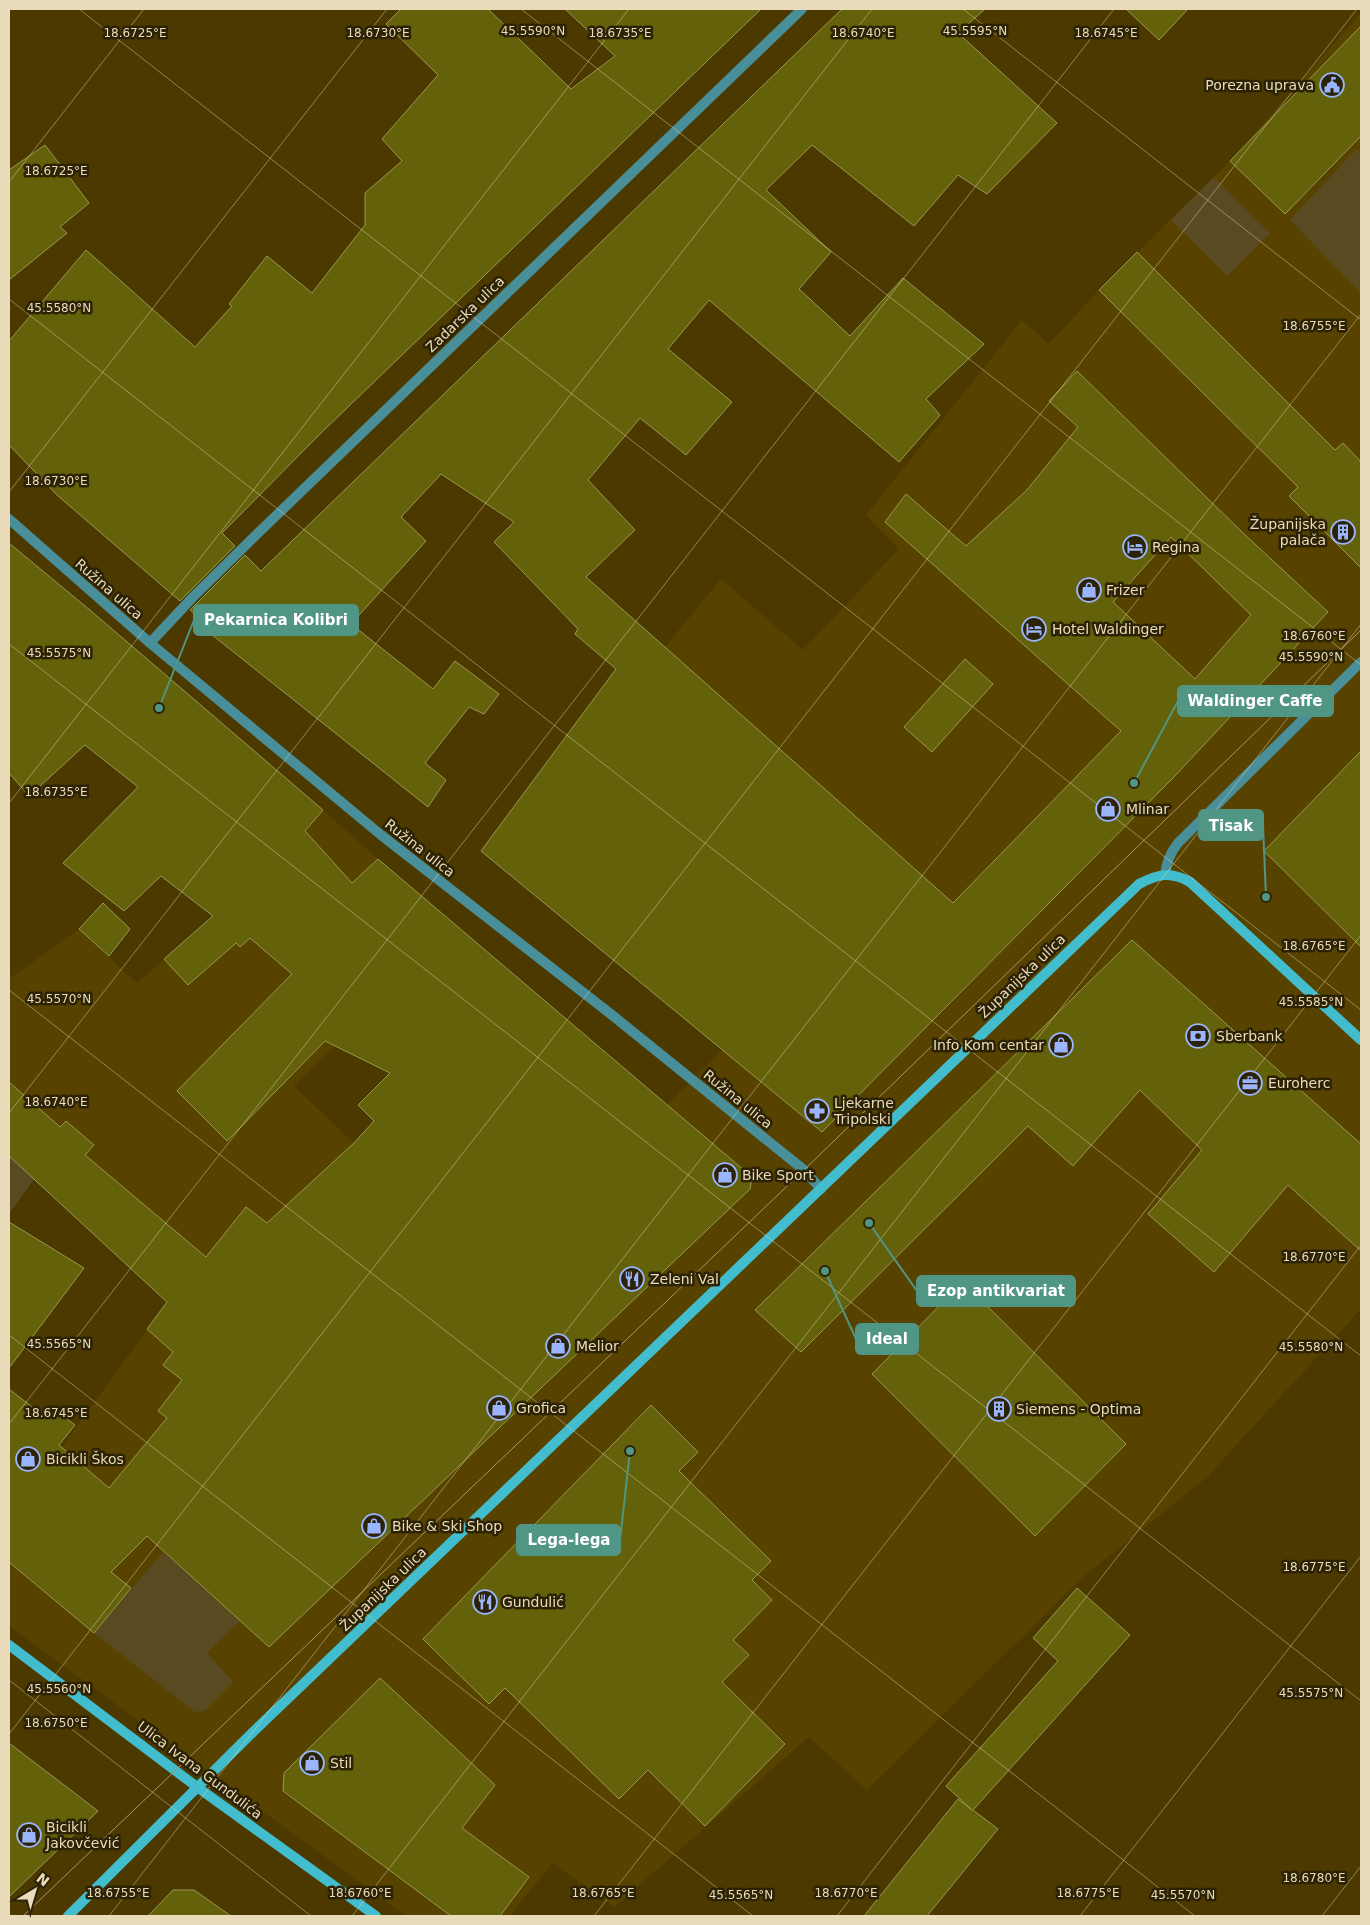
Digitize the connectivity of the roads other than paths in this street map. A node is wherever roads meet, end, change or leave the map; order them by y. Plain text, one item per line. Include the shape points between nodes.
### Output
1 (802, 9) edge
2 (9, 519) edge
3 (150, 643) junction
4 (1361, 662) edge
5 (1165, 874) junction
6 (1361, 1040) edge
7 (821, 1189) junction
8 (9, 1644) edge
9 (197, 1787) junction
10 (68, 1916) edge
11 (376, 1916) edge

1 - 3 street, Zadarska ulica via 256,535
2 - 3 street, Ružina ulica
3 - 7 street, Ružina ulica via 381,835 804,1170
4 - 5 street via 1178,843 1171,852
5 - 6 street via 1178,875 1202,893
5 - 7 street, Županijska ulica via 1139,884 1119,901
7 - 9 street, Županijska ulica
8 - 9 street, Ulica Ivana Gundulića
9 - 10 street, Županijska ulica
9 - 11 street, Ulica Ivana Gundulića

